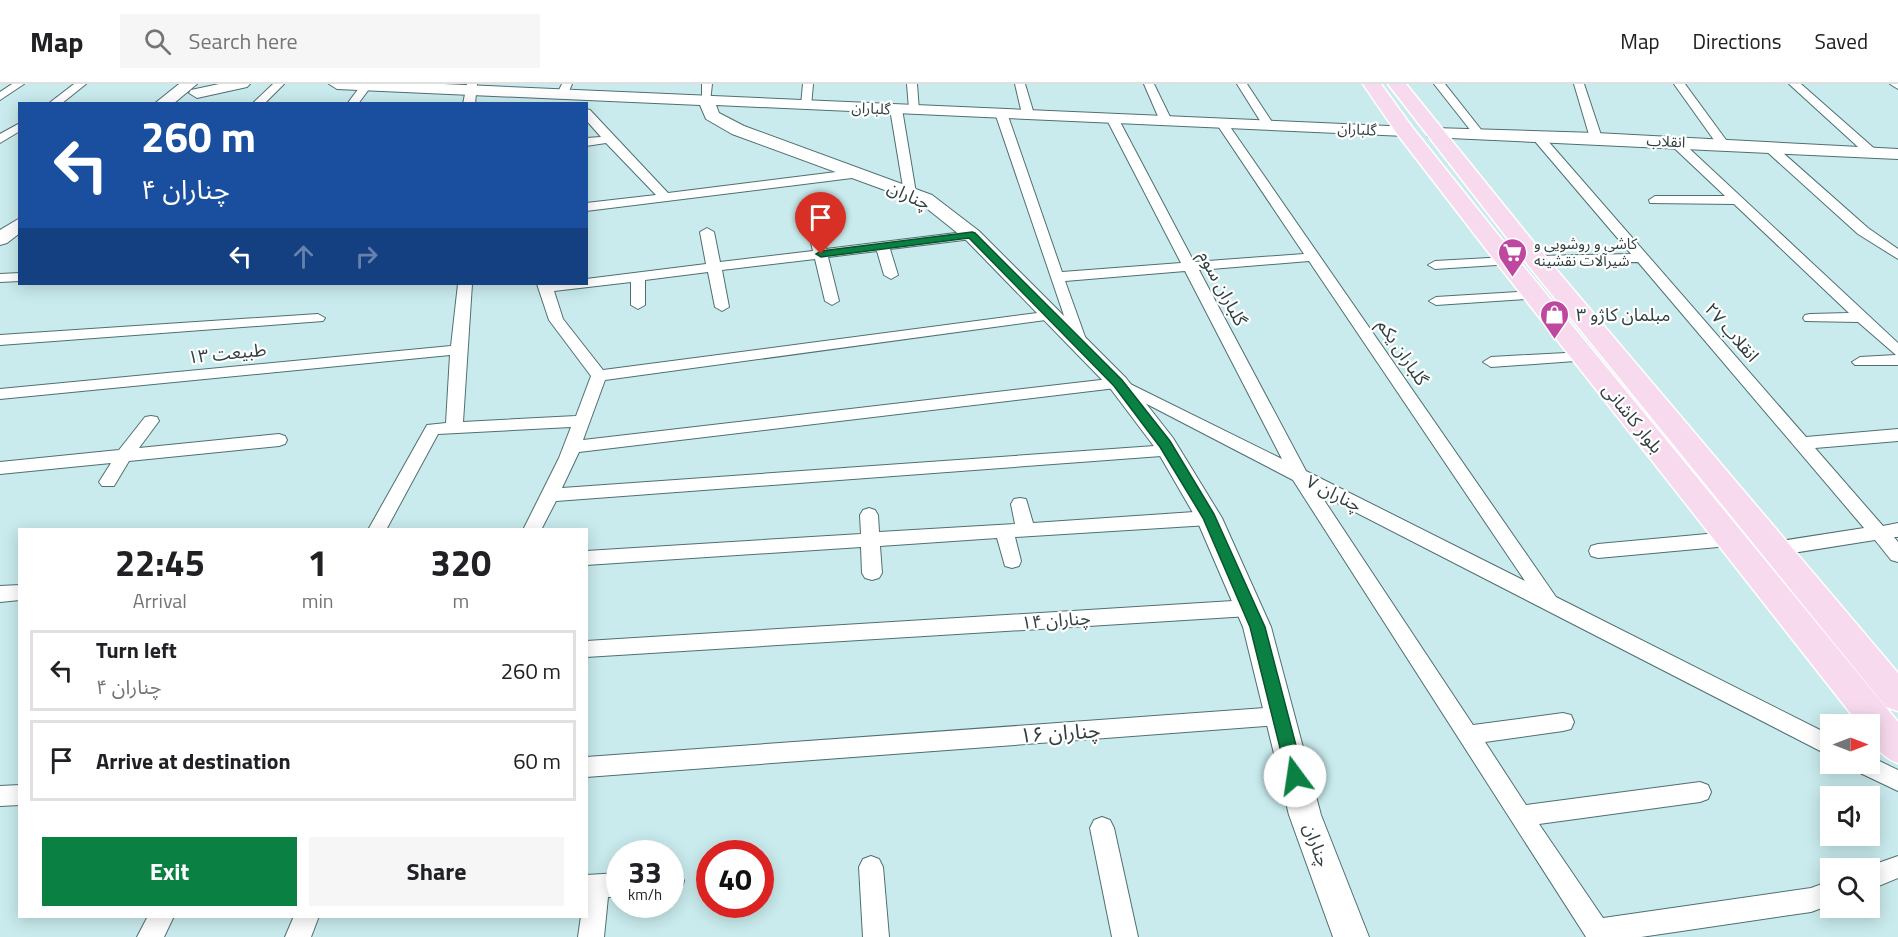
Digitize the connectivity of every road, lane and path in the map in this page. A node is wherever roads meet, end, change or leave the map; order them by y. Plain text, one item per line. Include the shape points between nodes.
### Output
1 (19, 84) edge
2 (81, 84) edge
3 (242, 84) edge
4 (279, 84) edge
5 (338, 84) edge
6 (808, 84) edge
7 (912, 84) edge
8 (1020, 84) edge
9 (1149, 84) edge
10 (1242, 84) edge
11 (1372, 84) edge
12 (1397, 84) edge
13 (1439, 84) edge
14 (1579, 84) edge
15 (1679, 84) edge
16 (1794, 84) edge
17 (360, 85) edge
18 (199, 87) edge
19 (470, 92) edge
20 (707, 92) edge
21 (570, 94) edge
22 (0, 97) edge
23 (55, 102) edge
24 (166, 102) edge
25 (185, 102) edge
26 (259, 102) edge
27 (353, 102) edge
28 (753, 102) junction
29 (807, 105) junction
30 (896, 109) junction
31 (915, 110) junction
32 (1001, 113) junction
33 (588, 114) edge
34 (1028, 114) junction
35 (1112, 118) junction
36 (1166, 120) junction
37 (1222, 123) junction
38 (1268, 125) junction
39 (18, 127) edge
40 (1405, 131) junction
41 (1434, 133) junction
42 (751, 134) junction
43 (1479, 134) junction
44 (1537, 136) junction
45 (1596, 138) junction
46 (0, 139) edge
47 (609, 139) junction
48 (588, 142) edge
49 (1675, 142) junction
50 (1723, 144) junction
51 (1769, 147) junction
52 (1872, 153) junction
53 (1895, 156) edge
54 (860, 173) junction
55 (910, 193) junction
56 (665, 197) junction
57 (1655, 200) dead end
58 (1737, 200) junction
59 (588, 207) edge
60 (18, 208) edge
61 (0, 220) edge
62 (813, 222) dead end
63 (18, 226) edge
64 (707, 232) dead end
65 (972, 235) junction
66 (0, 239) edge
67 (882, 246) junction
68 (821, 254) junction
69 (1898, 255) edge
70 (1314, 257) junction
71 (1642, 258) junction
72 (1536, 260) junction
73 (1507, 261) junction
74 (601, 264) dead end
75 (1434, 265) dead end
76 (714, 267) junction
77 (1190, 267) junction
78 (891, 275) dead end
79 (18, 277) edge
80 (638, 277) junction
81 (1056, 277) junction
82 (0, 278) edge
83 (602, 281) junction
84 (588, 283) edge
85 (465, 285) edge
86 (545, 286) edge
87 (1534, 295) junction
88 (832, 301) dead end
89 (1436, 301) dead end
90 (638, 305) dead end
91 (722, 307) dead end
92 (1053, 315) junction
93 (1862, 317) junction
94 (318, 318) dead end
95 (1810, 318) dead end
96 (0, 340) edge
97 (1080, 345) junction
98 (458, 350) junction
99 (1898, 351) edge
100 (1584, 357) junction
101 (1898, 360) edge
102 (1491, 362) dead end
103 (1860, 362) dead end
104 (599, 376) junction
105 (1118, 383) junction
106 (0, 394) edge
107 (580, 421) junction
108 (151, 422) dead end
109 (454, 429) junction
110 (1898, 435) edge
111 (279, 440) dead end
112 (1802, 443) junction
113 (572, 447) junction
114 (1169, 451) junction
115 (123, 457) junction
116 (0, 468) edge
117 (1299, 475) junction
118 (108, 482) dead end
119 (549, 495) junction
120 (1020, 504) dead end
121 (869, 515) dead end
122 (1209, 518) junction
123 (378, 528) edge
124 (533, 528) edge
125 (1026, 530) junction
126 (1898, 530) edge
127 (1004, 531) junction
128 (1877, 532) junction
129 (1729, 539) junction
130 (869, 540) junction
131 (1774, 549) junction
132 (1598, 551) dead end
133 (1898, 555) edge
134 (588, 558) edge
135 (1012, 561) dead end
136 (872, 573) dead end
137 (18, 592) edge
138 (0, 594) edge
139 (1550, 604) junction
140 (1249, 608) junction
141 (588, 649) edge
142 (1894, 688) edge
143 (1280, 716) junction
144 (1563, 722) dead end
145 (1470, 735) junction
146 (1820, 741) edge
147 (1898, 748) edge
148 (588, 767) edge
149 (1880, 772) edge
150 (1898, 781) edge
151 (1700, 792) dead end
152 (18, 795) edge
153 (0, 796) edge
154 (1520, 816) junction
155 (1102, 828) dead end
156 (871, 867) dead end
157 (1898, 867) edge
158 (1880, 874) edge
159 (601, 886) edge
160 (1820, 897) edge
161 (161, 918) edge
162 (306, 918) edge
163 (150, 937) edge
164 (298, 937) edge
165 (591, 937) edge
166 (876, 937) edge
167 (1125, 937) edge
168 (1351, 937) edge

1 - 22 street
2 - 23 street
3 - 18 street
4 - 26 street
5 - 17 street, گلباران
6 - 29 street
7 - 31 street
8 - 34 street
9 - 36 street
10 - 38 street
11 - 40 main road, بلوار کاشانی
12 - 41 main road, بلوار کاشانی
13 - 43 street
14 - 45 street
15 - 50 street
16 - 52 street
17 - 19 street, گلباران
17 - 27 street
18 - 24 street
18 - 25 street
19 - 21 street, گلباران
20 - 21 street, گلباران
20 - 28 street, گلباران
20 - 42 street, چناران via 712,116
28 - 29 street, گلباران
28 - 42 street
29 - 30 street, گلباران
30 - 31 street, گلباران
30 - 55 street
31 - 32 street, گلباران
32 - 34 street, گلباران
32 - 81 street
33 - 47 street
34 - 35 street, گلباران
35 - 36 street, گلباران
35 - 77 street, گلباران سوم
36 - 37 street, گلباران
37 - 38 street, گلباران
37 - 70 street, گلباران یکم
38 - 40 street, گلباران
39 - 46 street
40 - 41 main road
40 - 73 main road, بلوار کاشانی
41 - 43 street, انقلاب
41 - 72 main road, بلوار کاشانی
42 - 54 street, چناران
43 - 44 street, انقلاب
44 - 45 street, انقلاب
44 - 71 street, انقلاب ۲۷
45 - 49 street, انقلاب
47 - 48 street
47 - 56 street
49 - 50 street, انقلاب
49 - 58 street
50 - 51 street, انقلاب
51 - 52 street, انقلاب
51 - 69 street via 1863,231
52 - 53 street, انقلاب
54 - 55 street, چناران
54 - 56 street
55 - 65 street, چناران via 926,199
56 - 59 street
57 - 58 street
58 - 93 street
60 - 61 street
62 - 68 street
63 - 66 street
64 - 76 street
65 - 67 street
65 - 92 street, چناران
67 - 68 street
67 - 78 street
68 - 76 street
68 - 88 street
70 - 77 street
70 - 139 street, گلباران یکم
71 - 72 street
71 - 112 street, انقلاب ۲۷
72 - 131 main road, بلوار کاشانی
73 - 75 street
73 - 87 main road, بلوار کاشانی
74 - 83 street
76 - 80 street
76 - 91 street
77 - 81 street
77 - 117 street, گلباران سوم
79 - 82 street
80 - 83 street
80 - 90 street
81 - 97 street
83 - 84 street
85 - 98 street
86 - 104 street via 556,320
87 - 89 street
87 - 100 main road, بلوار کاشانی
92 - 97 street, چناران
92 - 104 street
93 - 95 street
93 - 99 street
94 - 96 street
97 - 105 street, چناران
98 - 106 street, طبیعت ۱۳
98 - 109 street
100 - 102 street
100 - 129 main road, بلوار کاشانی
101 - 103 street
104 - 107 street
105 - 113 street
105 - 114 street, چناران
105 - 117 street, چناران ۷
107 - 109 street
107 - 113 street
108 - 115 street
109 - 123 street via 433,429
110 - 112 street
111 - 115 street
112 - 128 street, انقلاب ۲۷
113 - 119 street
114 - 119 street
114 - 122 street, چناران
115 - 116 street
115 - 118 street
117 - 139 street, چناران ۷
117 - 145 street, گلباران سوم
119 - 124 street
120 - 125 street
121 - 130 street
122 - 125 street
122 - 140 street, چناران
125 - 127 street
126 - 128 street
127 - 130 street
127 - 135 street
128 - 131 street
128 - 133 street, انقلاب ۲۷
129 - 132 street
129 - 147 main road, بلوار کاشانی
130 - 134 street
130 - 136 street
131 - 142 main road, بلوار کاشانی
137 - 138 street
139 - 146 street, چناران ۷
140 - 141 street, چناران ۱۴
140 - 143 street, چناران
143 - 148 street, چناران ۱۶
143 - 168 street, چناران via 1305,815
144 - 145 street
145 - 154 street, گلباران سوم
149 - 150 street
151 - 154 street
152 - 153 street
154 - 160 street, گلباران سوم via 1598,931
155 - 167 street
156 - 166 street
157 - 158 street
159 - 165 street
161 - 163 street
162 - 164 street

